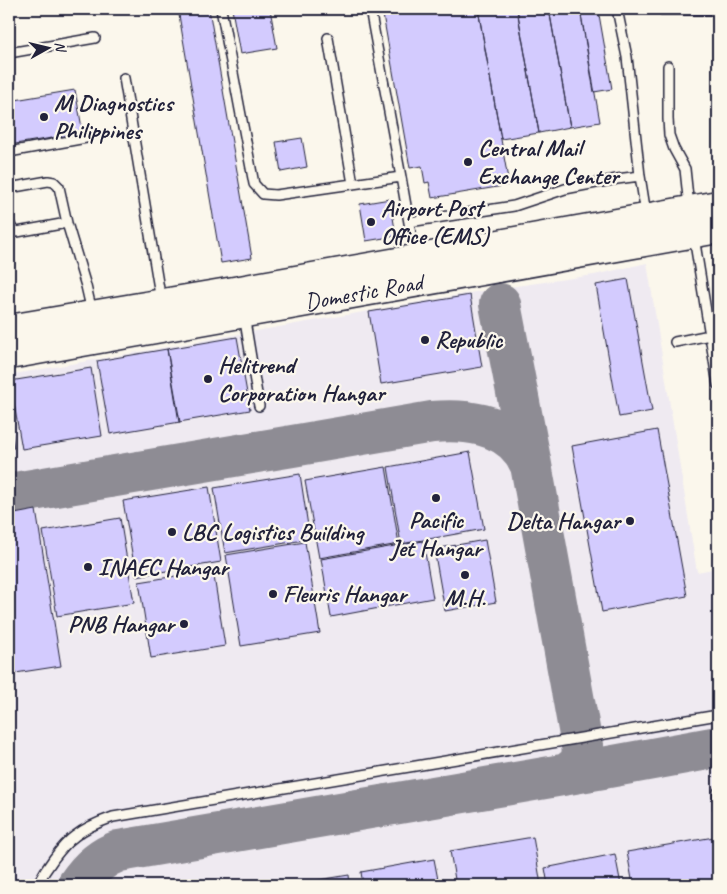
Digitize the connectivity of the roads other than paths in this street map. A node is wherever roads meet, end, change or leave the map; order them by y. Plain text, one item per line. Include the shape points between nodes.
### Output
1 (222, 9) edge
2 (370, 9) edge
3 (617, 9) edge
4 (95, 38) dead end
5 (328, 38) dead end
6 (9, 54) edge
7 (668, 66) dead end
8 (124, 78) dead end
9 (86, 138) dead end
10 (9, 152) edge
11 (640, 176) junction
12 (401, 177) junction
13 (353, 184) junction
14 (9, 188) edge
15 (718, 205) edge
16 (647, 217) junction
17 (9, 222) edge
18 (409, 222) junction
19 (67, 223) junction
20 (696, 223) edge
21 (417, 270) junction
22 (242, 302) junction
23 (162, 303) junction
24 (93, 315) junction
25 (9, 329) edge
26 (710, 335) junction
27 (675, 342) dead end
28 (9, 355) edge
29 (718, 385) edge
30 (259, 406) dead end
31 (718, 715) edge
32 (718, 792) edge
33 (718, 808) edge
34 (37, 885) edge

1 - 13 lane via 254,184 263,194 276,195
2 - 12 lane
3 - 11 lane via 627,57
4 - 6 lane
5 - 13 lane
7 - 20 lane via 669,135 684,168
8 - 23 lane
9 - 10 lane
11 - 16 lane
11 - 18 lane via 565,189 514,206
12 - 13 lane
12 - 18 lane
14 - 19 lane via 54,182
15 - 20 main road, Domestic Road
16 - 20 main road, Domestic Road
16 - 21 main road, Domestic Road
17 - 19 lane via 17,232
18 - 21 lane
19 - 24 lane
20 - 21 main road, Domestic Road
20 - 26 lane
21 - 22 main road, Domestic Road
22 - 23 main road, Domestic Road
22 - 28 main road, Domestic Road
22 - 30 lane
23 - 24 main road, Domestic Road
24 - 25 main road, Domestic Road
26 - 27 lane
26 - 29 lane
31 - 34 lane via 113,817 74,837 52,860
32 - 33 lane

